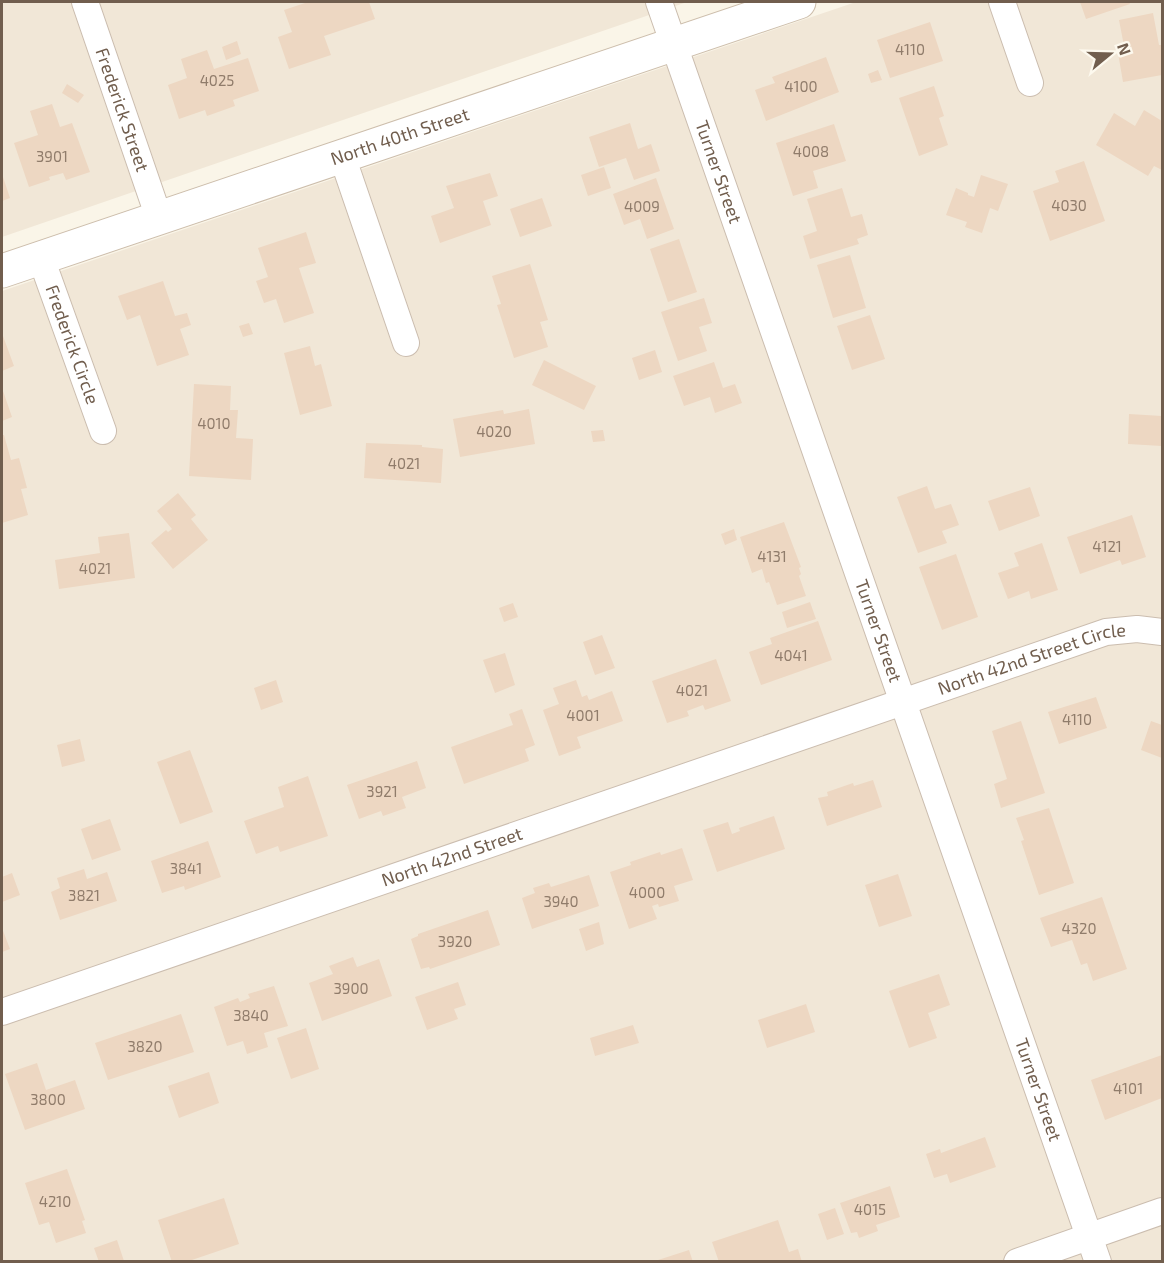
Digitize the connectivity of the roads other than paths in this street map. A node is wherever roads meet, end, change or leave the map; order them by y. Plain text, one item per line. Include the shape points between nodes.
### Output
1 (85, 2) edge
2 (659, 2) edge
3 (799, 2) edge
4 (1002, 2) edge
5 (674, 43) junction
6 (1030, 83) dead end
7 (342, 156) junction
8 (159, 218) junction
9 (40, 258) junction
10 (2, 271) edge
11 (406, 343) dead end
12 (103, 431) dead end
13 (1162, 632) edge
14 (902, 702) junction
15 (2, 1012) edge
16 (1162, 1211) edge
17 (1089, 1237) junction
18 (1017, 1262) edge
19 (1098, 1262) edge

1 - 8 street, Frederick Street
2 - 5 street, Turner Street
3 - 5 street, North 40th Street
4 - 6 street
5 - 7 street, North 40th Street
5 - 14 street, Turner Street
7 - 8 street, North 40th Street
7 - 11 street
8 - 9 street, North 40th Street
9 - 10 street, North 40th Street
9 - 12 street, Frederick Circle
13 - 14 street, North 42nd Street Circle via 1137,628 1106,632
14 - 15 street, North 42nd Street
14 - 17 street, Turner Street
16 - 17 street
17 - 18 street
17 - 19 street, Turner Street

